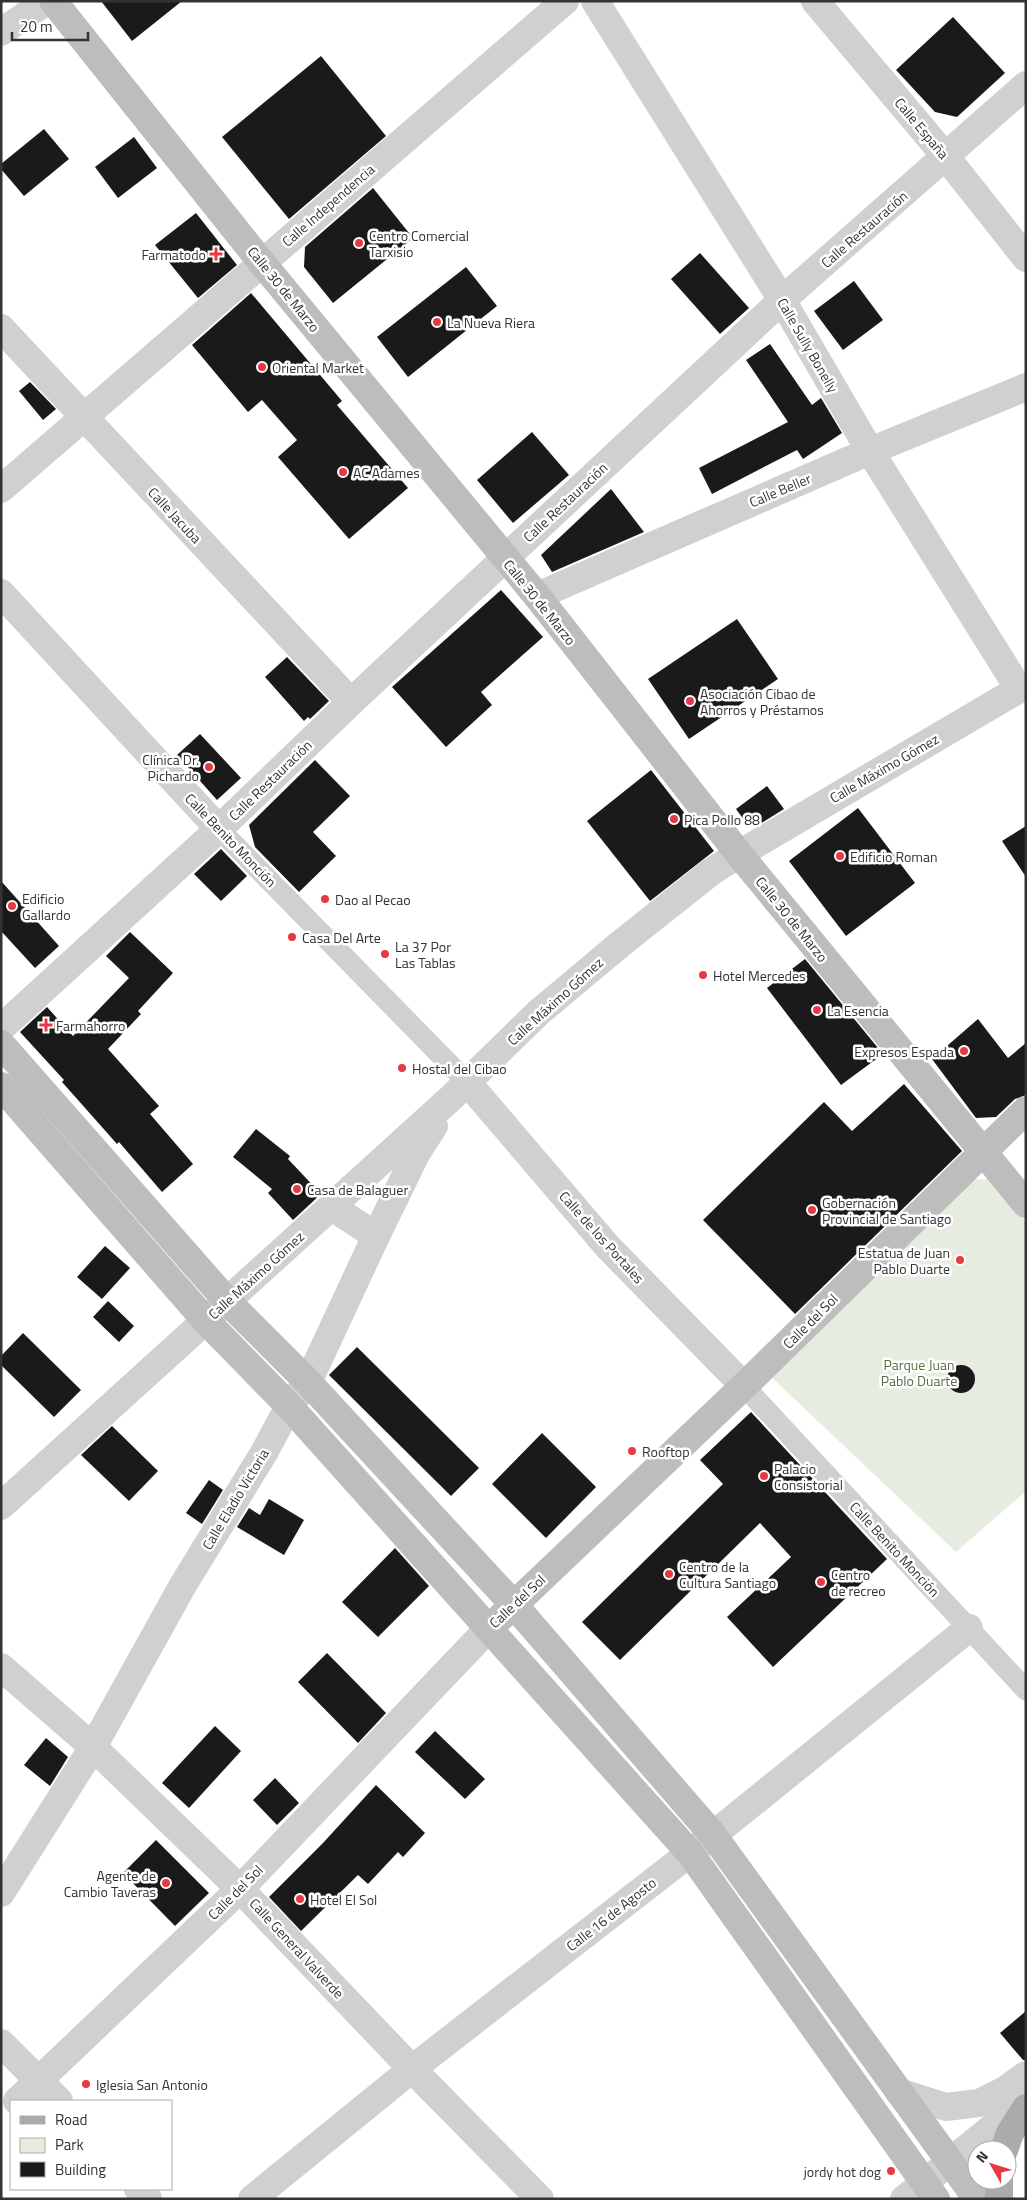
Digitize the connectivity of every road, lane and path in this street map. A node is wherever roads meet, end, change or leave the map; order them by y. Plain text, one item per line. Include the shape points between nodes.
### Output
1 (47, 1) edge
2 (53, 1) edge
3 (565, 1) edge
4 (595, 1) edge
5 (815, 1) edge
6 (1, 32) edge
7 (1026, 85) edge
8 (946, 157) junction
9 (1026, 258) edge
10 (262, 263) junction
11 (782, 300) junction
12 (1, 328) edge
13 (1026, 387) edge
14 (84, 416) junction
15 (870, 451) junction
16 (1, 489) edge
17 (505, 558) junction
18 (536, 596) junction
19 (5, 604) edge
20 (1022, 687) edge
21 (351, 702) junction
22 (219, 829) junction
23 (738, 854) junction
24 (1, 1028) edge
25 (1, 1044) edge
26 (1, 1086) edge
27 (460, 1089) junction
28 (1026, 1110) edge
29 (982, 1151) junction
30 (1026, 1204) edge
31 (332, 1207) junction
32 (376, 1236) junction
33 (228, 1302) junction
34 (206, 1320) junction
35 (308, 1382) junction
36 (744, 1386) junction
37 (290, 1406) junction
38 (1, 1506) edge
39 (514, 1605) junction
40 (489, 1628) junction
41 (969, 1628) junction
42 (1, 1667) edge
43 (1026, 1690) edge
44 (93, 1747) junction
45 (714, 1835) junction
46 (690, 1853) junction
47 (240, 1888) junction
48 (1, 1893) edge
49 (1, 2043) edge
50 (412, 2069) junction
51 (1026, 2075) edge
52 (40, 2081) junction
53 (899, 2092) junction
54 (19, 2100) edge
55 (58, 2100) edge
56 (1026, 2100) edge
57 (1026, 2108) edge
58 (1008, 2140) edge
59 (948, 2162) junction
60 (139, 2190) edge
61 (921, 2193) edge
62 (148, 2199) edge
63 (252, 2199) edge
64 (540, 2199) edge
65 (976, 2199) edge

1 - 6 street
2 - 10 main road, Calle 30 de Marzo
3 - 10 street, Calle Independencia
4 - 11 street, Calle Sully Bonelly
5 - 8 street, Calle España
7 - 8 street, Calle Restauración
8 - 9 street, Calle España
8 - 11 street, Calle Restauración
10 - 14 street, Calle Independencia
10 - 17 main road, Calle 30 de Marzo
11 - 15 street, Calle Sully Bonelly
11 - 17 street, Calle Restauración
12 - 14 street, Calle Jacuba
13 - 15 street, Calle Beller
14 - 16 street, Calle Independencia
14 - 21 street, Calle Jacuba
15 - 18 street, Calle Beller
15 - 20 street, Calle Sully Bonelly
17 - 18 main road, Calle 30 de Marzo
17 - 21 street, Calle Restauración
18 - 23 main road, Calle 30 de Marzo
19 - 22 street, Calle Benito Monción
20 - 23 street, Calle Máximo Gómez
21 - 22 street, Calle Restauración
22 - 24 street, Calle Restauración
22 - 27 street, Calle Benito Monción
23 - 27 street, Calle Máximo Gómez via 618,945 538,1013
23 - 29 main road, Calle 30 de Marzo
25 - 33 main road
26 - 34 main road
27 - 31 street, Calle Máximo Gómez
27 - 32 street, Calle Eladio Victoria via 416,1154
27 - 36 street, Calle de los Portales
28 - 29 main road, Calle del Sol
29 - 30 main road, Calle 30 de Marzo
29 - 36 main road, Calle del Sol
31 - 32 street
31 - 33 street, Calle Máximo Gómez
32 - 35 street, Calle Eladio Victoria
33 - 34 street, Calle Máximo Gómez
33 - 35 main road
34 - 37 main road
34 - 38 street, Calle Máximo Gómez
35 - 37 street, Calle Eladio Victoria
35 - 39 main road
36 - 39 main road, Calle del Sol
36 - 41 street, Calle Benito Monción
37 - 40 main road
37 - 44 street, Calle Eladio Victoria via 183,1585
39 - 40 main road, Calle del Sol
39 - 45 main road
40 - 46 main road
40 - 47 street, Calle del Sol
41 - 43 street, Calle Benito Monción
41 - 45 street, Calle 16 de Agosto
42 - 44 street, Calle General Valverde
44 - 47 street, Calle General Valverde
44 - 48 street, Calle Eladio Victoria
45 - 46 street, Calle 16 de Agosto
45 - 53 main road
46 - 50 street, Calle 16 de Agosto
46 - 61 main road
47 - 50 street, Calle General Valverde
47 - 52 street, Calle del Sol
49 - 52 street
50 - 63 street, Calle 16 de Agosto
50 - 64 street, Calle General Valverde
51 - 53 street via 979,2103 946,2107
52 - 54 street, Calle del Sol
52 - 55 street
53 - 59 main road
56 - 59 street
57 - 58 main road
59 - 61 street
59 - 65 main road
60 - 62 street

